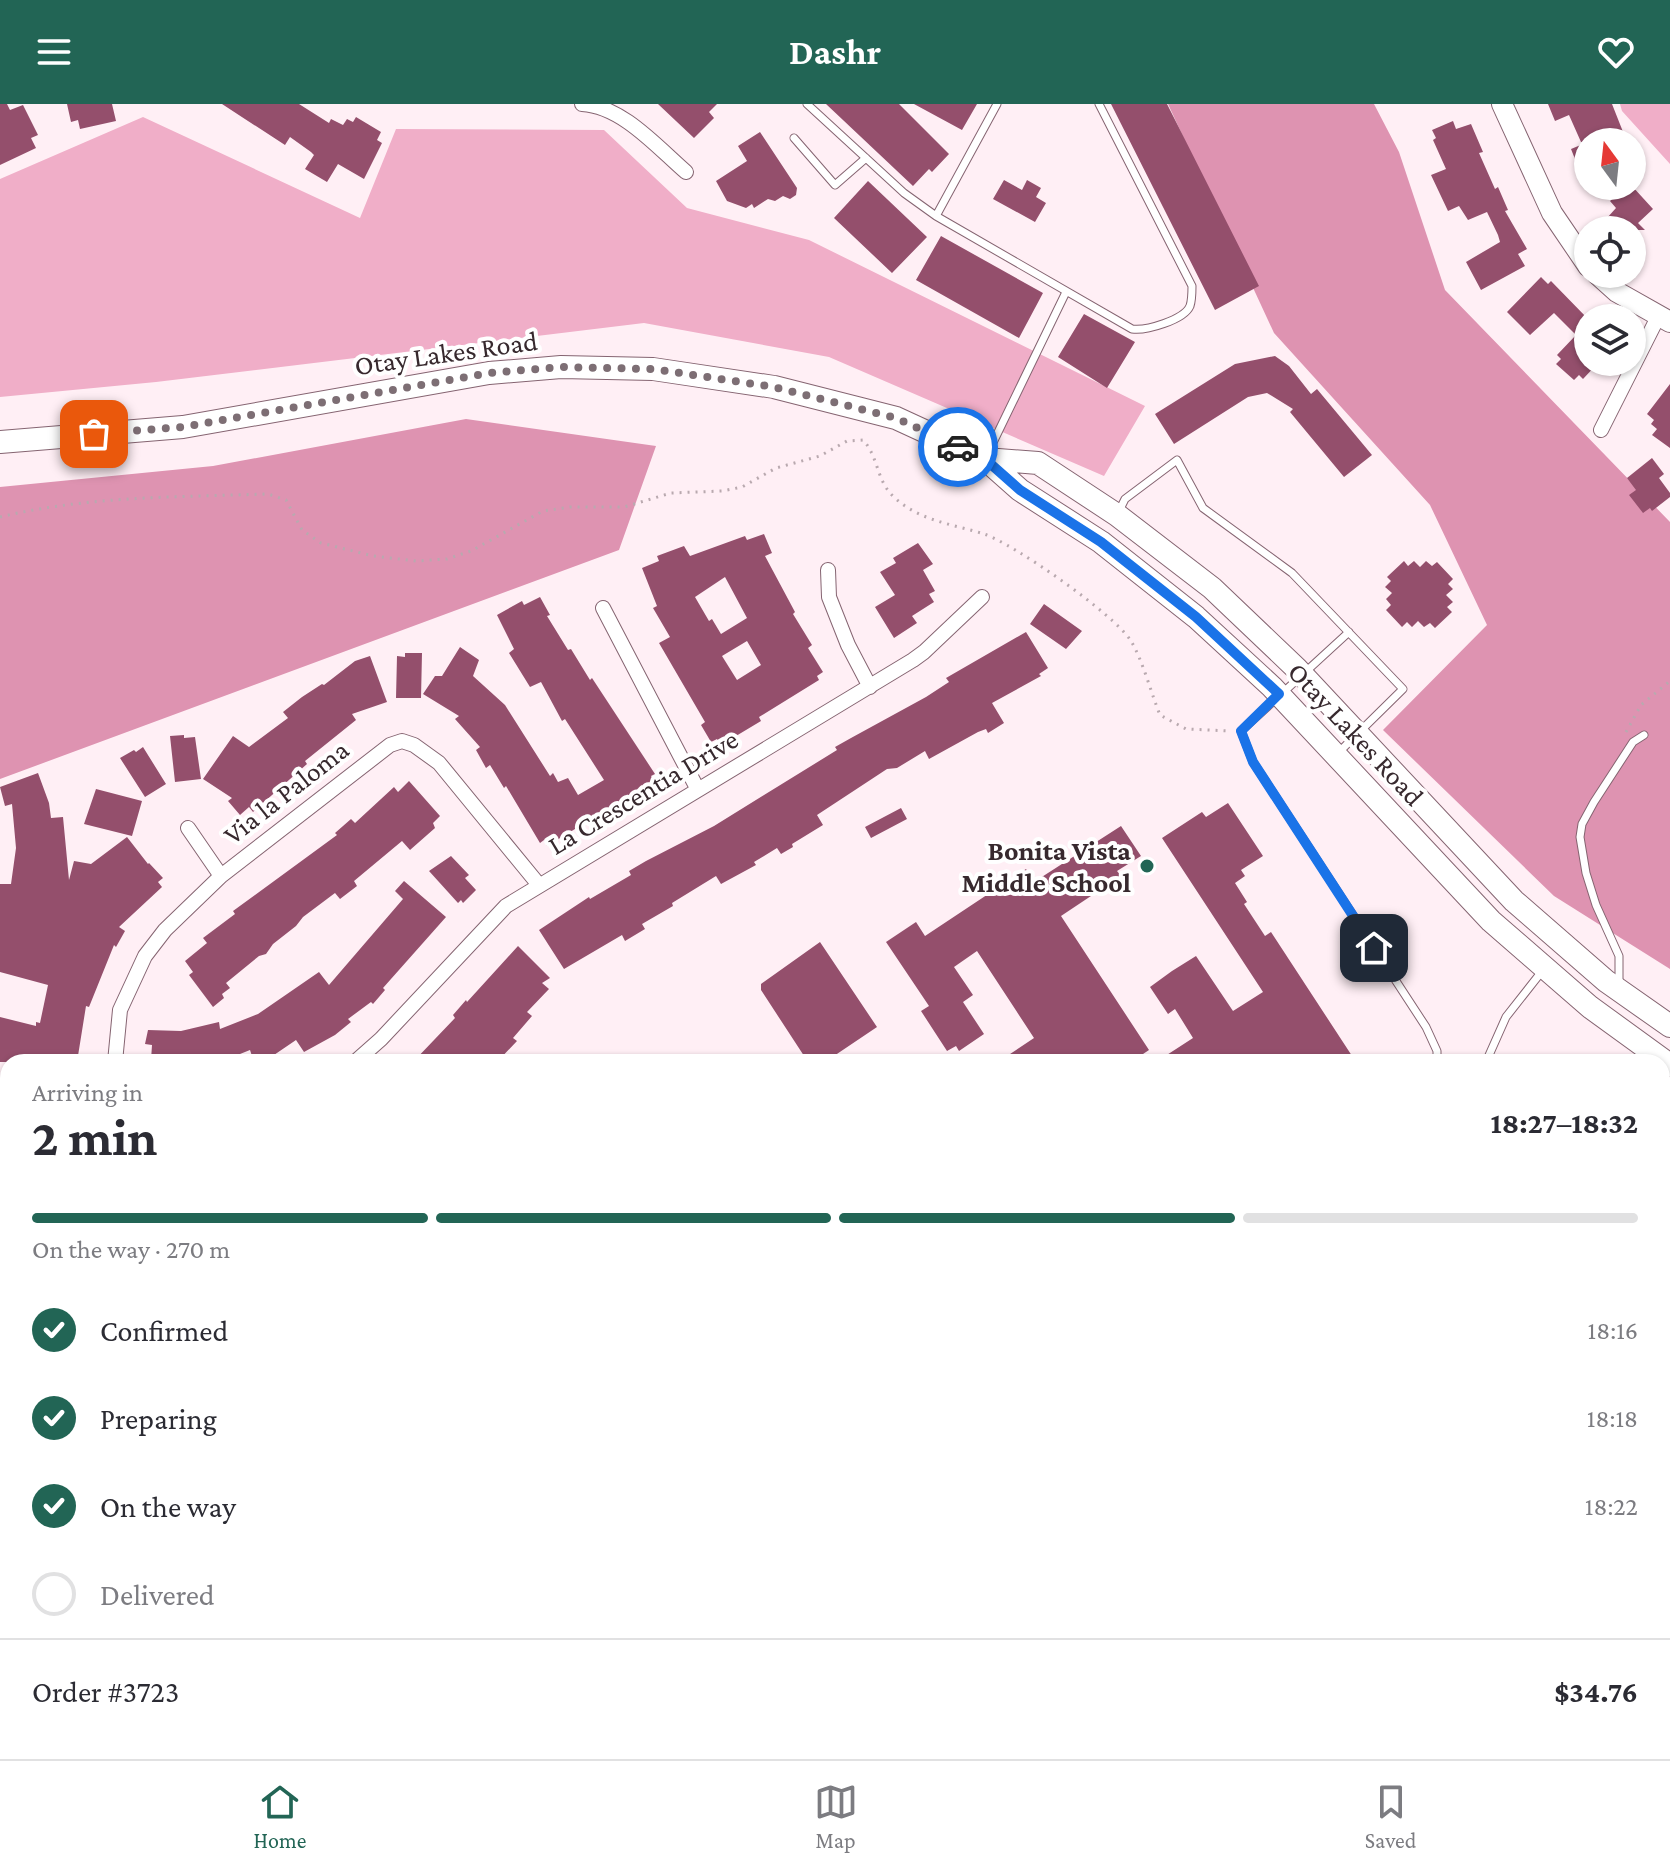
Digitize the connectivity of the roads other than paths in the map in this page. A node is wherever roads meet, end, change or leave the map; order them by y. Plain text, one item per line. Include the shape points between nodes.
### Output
1 (582, 104) edge
2 (807, 104) edge
3 (997, 104) edge
4 (1099, 104) edge
5 (1502, 104) edge
6 (794, 138) dead end
7 (866, 158) junction
8 (686, 172) dead end
9 (936, 216) junction
10 (1574, 245) edge
11 (1613, 288) edge
12 (1066, 292) junction
13 (1664, 320) edge
14 (1601, 430) dead end
15 (0, 442) edge
16 (985, 459) junction
17 (1117, 515) junction
18 (828, 570) dead end
19 (982, 597) dead end
20 (603, 608) dead end
21 (1349, 632) junction
22 (1303, 675) junction
23 (870, 687) junction
24 (1279, 694) junction
25 (1357, 733) junction
26 (1644, 735) dead end
27 (1336, 755) junction
28 (698, 790) junction
29 (188, 828) dead end
30 (221, 876) junction
31 (539, 885) junction
32 (1545, 968) junction
33 (1619, 990) junction
34 (1670, 1026) edge
35 (116, 1054) edge
36 (364, 1054) edge
37 (1437, 1054) edge
38 (1490, 1054) edge
39 (1655, 1054) edge

1 - 8 street via 622,118
2 - 7 lane
3 - 9 lane
4 - 12 lane via 1192,286 1190,306 1183,315 1144,331
5 - 10 street via 1552,213
6 - 7 lane via 835,185
7 - 9 lane
9 - 12 lane
11 - 13 street
12 - 16 lane
13 - 14 street
15 - 16 main road, Otay Lakes Road via 183,427 489,373 653,369 774,387 896,418
16 - 17 main road, Otay Lakes Road via 1038,463
16 - 24 main road, Otay Lakes Road via 1196,617
17 - 21 lane via 1125,499 1177,460 1203,508 1292,573
17 - 22 main road, Otay Lakes Road via 1212,588
18 - 23 street via 829,597
19 - 23 street, La Crescentia Drive via 924,652
20 - 28 street
21 - 22 lane
21 - 25 lane via 1403,689
22 - 24 lane
22 - 25 main road, Otay Lakes Road
23 - 28 street, La Crescentia Drive
24 - 27 main road, Otay Lakes Road
24 - 37 lane via 1241,731 1253,762 1426,1027
25 - 27 lane
25 - 33 main road, Otay Lakes Road via 1514,901
26 - 33 lane via 1633,742 1594,802 1580,837 1596,905 1619,956
27 - 32 main road, Otay Lakes Road via 1491,921
28 - 31 street, La Crescentia Drive
29 - 30 street
30 - 31 street, Via la Paloma via 402,741 439,763
30 - 35 street, Via la Paloma via 145,956 120,1010
31 - 36 street, La Crescentia Drive via 506,906
32 - 38 lane via 1506,1017
32 - 39 main road, Otay Lakes Road
33 - 34 main road, Otay Lakes Road

